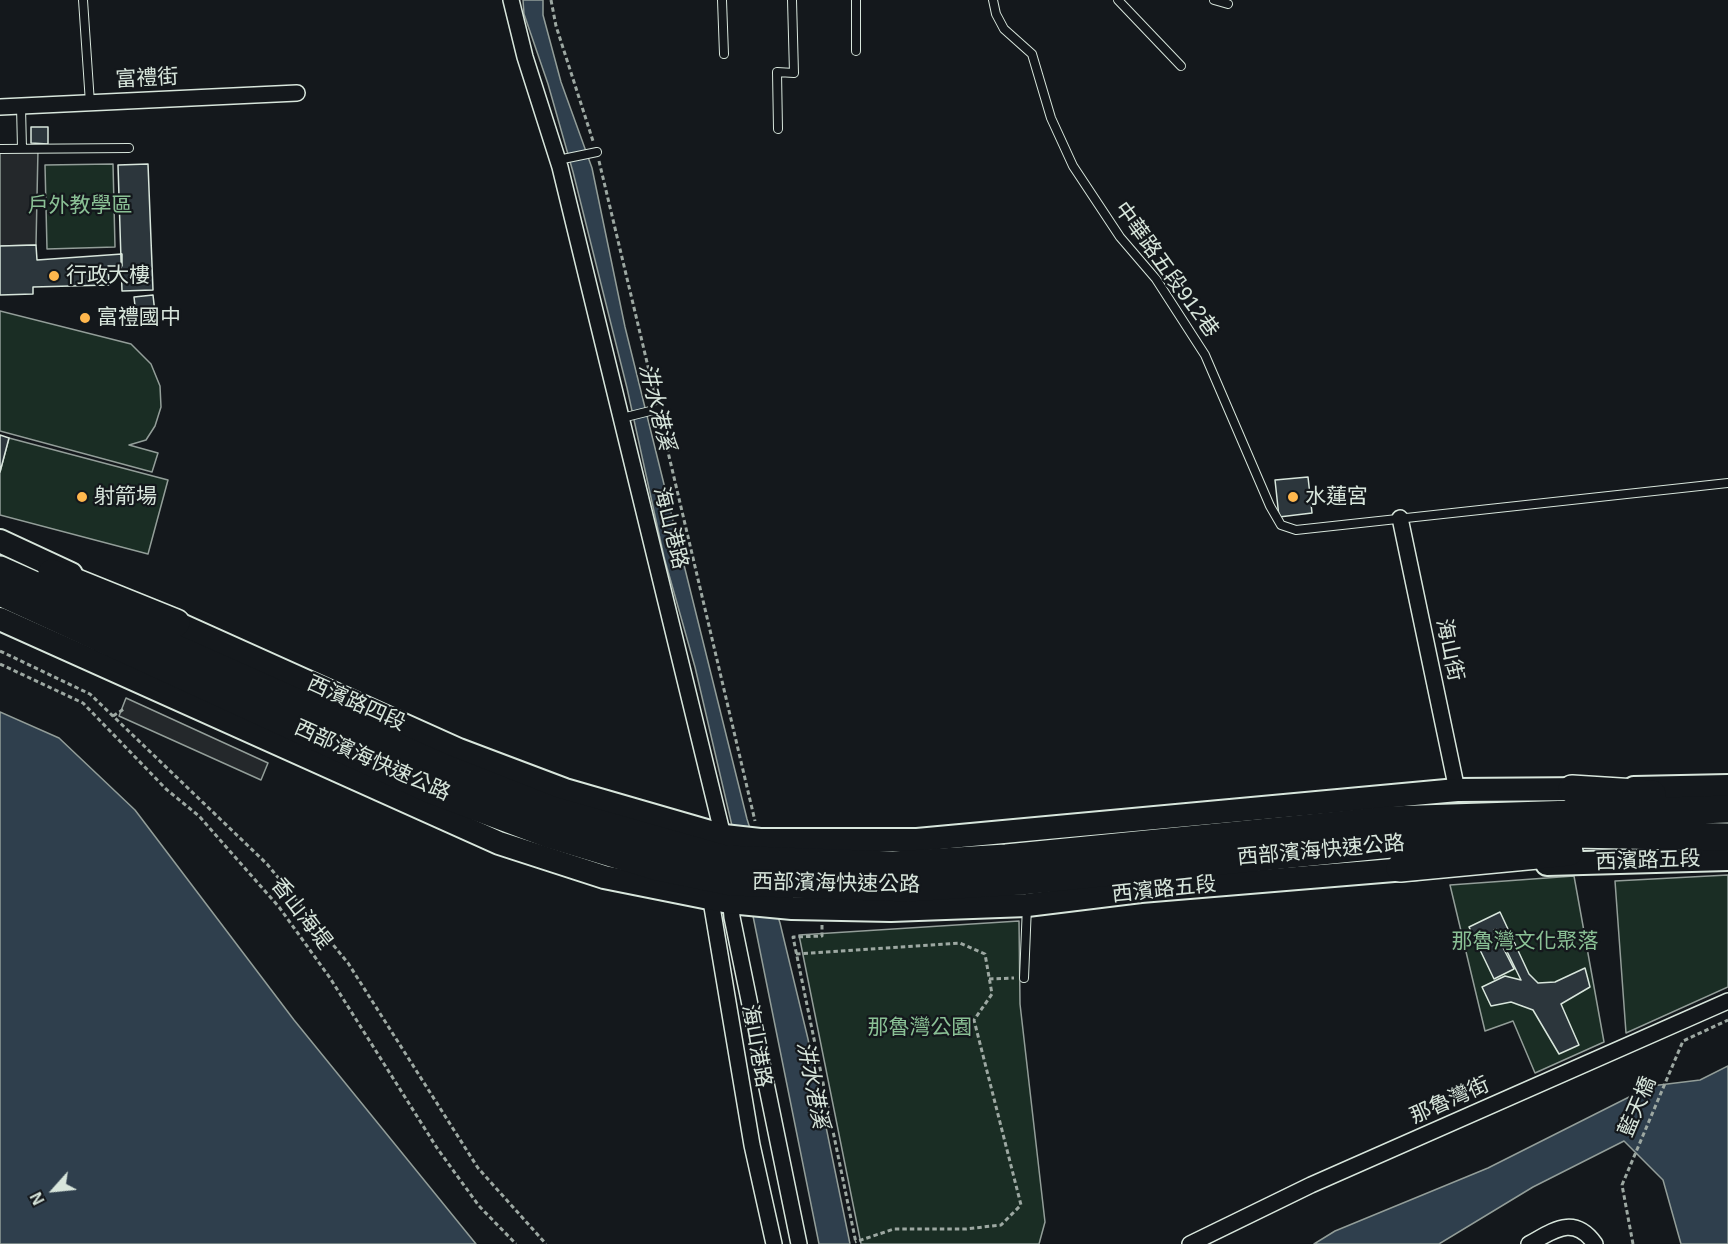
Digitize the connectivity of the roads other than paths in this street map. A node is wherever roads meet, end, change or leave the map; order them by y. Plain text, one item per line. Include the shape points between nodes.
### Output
1 (83, 0) edge
2 (511, 0) edge
3 (722, 0) edge
4 (792, 0) edge
5 (856, 0) edge
6 (993, 0) edge
7 (1118, 0) edge
8 (1214, 0) edge
9 (1228, 3) dead end
10 (856, 51) dead end
11 (724, 54) dead end
12 (1181, 66) dead end
13 (297, 93) dead end
14 (90, 103) junction
15 (0, 106) edge
16 (21, 106) junction
17 (778, 129) dead end
18 (129, 148) dead end
19 (0, 149) edge
20 (22, 149) junction
21 (597, 152) road end
22 (558, 160) junction
23 (658, 410) road end
24 (622, 418) junction
25 (1728, 483) edge
26 (1400, 518) junction
27 (0, 541) edge
28 (0, 552) edge
29 (0, 570) edge
30 (0, 592) edge
31 (0, 619) edge
32 (176, 622) junction
33 (1728, 786) edge
34 (1572, 789) junction
35 (1457, 790) junction
36 (1728, 799) edge
37 (1728, 809) edge
38 (1726, 844) edge
39 (1400, 868) joint
40 (721, 875) junction
41 (1027, 905) junction
42 (1024, 978) road end
43 (1728, 1001) edge
44 (775, 1131) junction
45 (750, 1133) junction
46 (774, 1244) edge
47 (799, 1244) edge
48 (1190, 1244) edge
49 (1528, 1244) edge
50 (1595, 1244) edge

1 - 14 lane
2 - 22 street, 海山港路
3 - 11 lane
4 - 17 lane via 794,73 777,72
5 - 10 lane
6 - 26 lane, 中華路五段912巷 via 1004,29 1032,54 1051,118 1073,166 1120,237 1156,279 1205,355 1281,525 1296,530
7 - 12 lane
8 - 9 lane
13 - 14 street, 富禮街
14 - 16 street, 富禮街
15 - 16 street, 富禮街
16 - 20 lane
18 - 20 lane
19 - 20 lane
21 - 22 lane
22 - 24 street, 海山港路
23 - 24 lane
24 - 40 street, 海山港路
25 - 26 lane, 中華路五段912巷
26 - 35 street, 海山街
27 - 32 main road, 西濱路四段
28 - 32 highway
29 - 40 highway, 西部濱海快速公路 via 440,766
30 - 40 highway, 西部濱海快速公路 via 429,789 549,834 658,867
31 - 40 main road via 499,843 604,877
32 - 40 main road, 西濱路四段 via 459,750 565,790
33 - 34 main road
34 - 35 main road
34 - 36 highway
35 - 40 main road via 917,840 760,840
37 - 40 highway, 西部濱海快速公路 via 1390,820 1006,858
38 - 39 highway
38 - 40 highway, 西部濱海快速公路 via 1573,834 1391,844 1021,881 908,888
39 - 41 main road, 西濱路五段
40 - 41 main road, 西濱路五段 via 792,908 891,910
40 - 44 street, 海山港路
40 - 45 street, 海山港路
41 - 42 lane
43 - 48 street, 那魯灣街 via 1311,1185
44 - 45 street
44 - 47 street, 海山港路
45 - 46 street, 海山港路
49 - 50 street via 1561,1227 1582,1230

